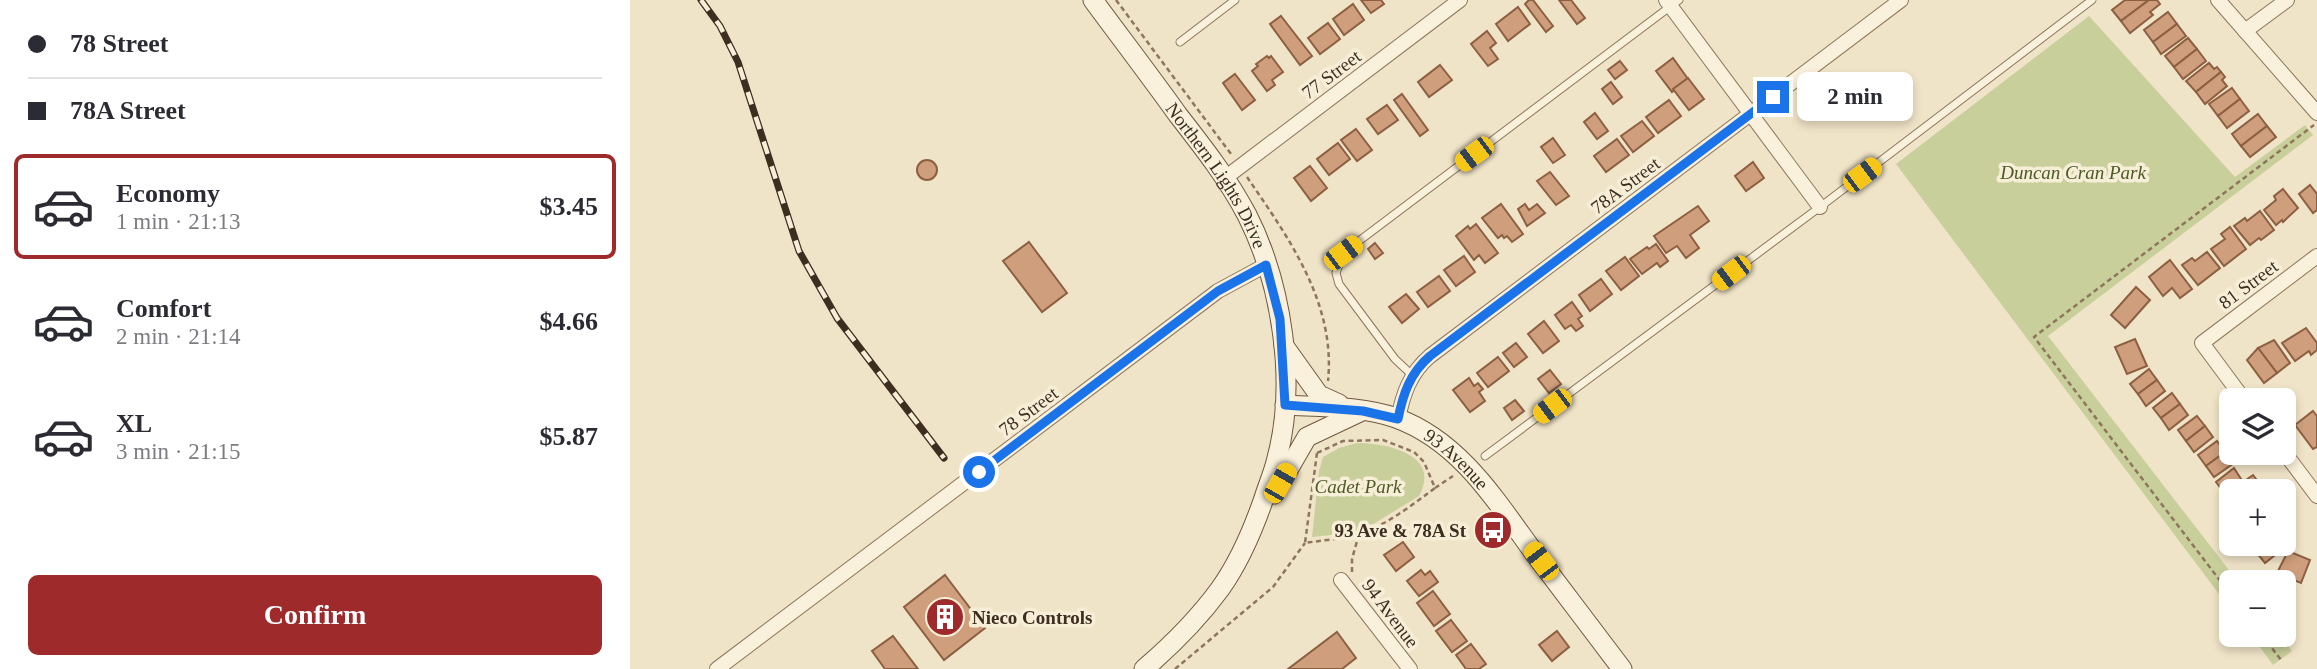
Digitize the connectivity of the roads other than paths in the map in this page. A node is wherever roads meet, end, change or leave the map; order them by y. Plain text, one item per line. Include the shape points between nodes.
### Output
1 (1093, 0) edge
2 (1235, 0) edge
3 (1460, 0) edge
4 (1901, 0) edge
5 (2092, 0) edge
6 (2218, 0) edge
7 (2287, 0) edge
8 (1672, 2) edge
9 (2245, 31) junction
10 (1180, 42) dead end
11 (1752, 113) junction
12 (2317, 113) edge
13 (1225, 178) junction
14 (1821, 206) junction
15 (2317, 256) edge
16 (1266, 265) junction
17 (1283, 345) junction
18 (1412, 375) junction
19 (2235, 388) edge
20 (1285, 405) junction
21 (1363, 411) junction
22 (1398, 419) junction
23 (1485, 456) dead end
24 (2294, 465) edge
25 (2317, 496) edge
26 (1254, 529) junction
27 (1341, 580) dead end
28 (717, 669) edge
29 (1144, 669) edge
30 (1410, 669) edge
31 (1622, 669) edge

1 - 13 main road, Northern Lights Drive
2 - 10 lane
3 - 13 street, 77 Street
4 - 11 street, 78A Street
5 - 14 lane
6 - 9 street
7 - 9 street
8 - 11 street
8 - 18 lane via 1343,253 1336,273 1339,284
9 - 12 street
11 - 14 street
11 - 18 street, 78A Street via 1430,356
13 - 16 main road, Northern Lights Drive
14 - 23 lane
15 - 19 street, 81 Street via 2202,343
16 - 17 main road, Northern Lights Drive
16 - 28 street, 78 Street via 1218,291
17 - 20 main road, Northern Lights Drive
17 - 21 main road via 1319,395
18 - 22 street, 78A Street
20 - 21 main road, 93 Avenue
20 - 26 main road, Northern Lights Drive via 1278,457
21 - 22 main road, 93 Avenue
21 - 26 main road via 1307,436
22 - 31 main road, 93 Avenue via 1437,439 1468,467
24 - 25 street
26 - 29 main road, Northern Lights Drive via 1222,587 1191,626
27 - 30 street, 94 Avenue

